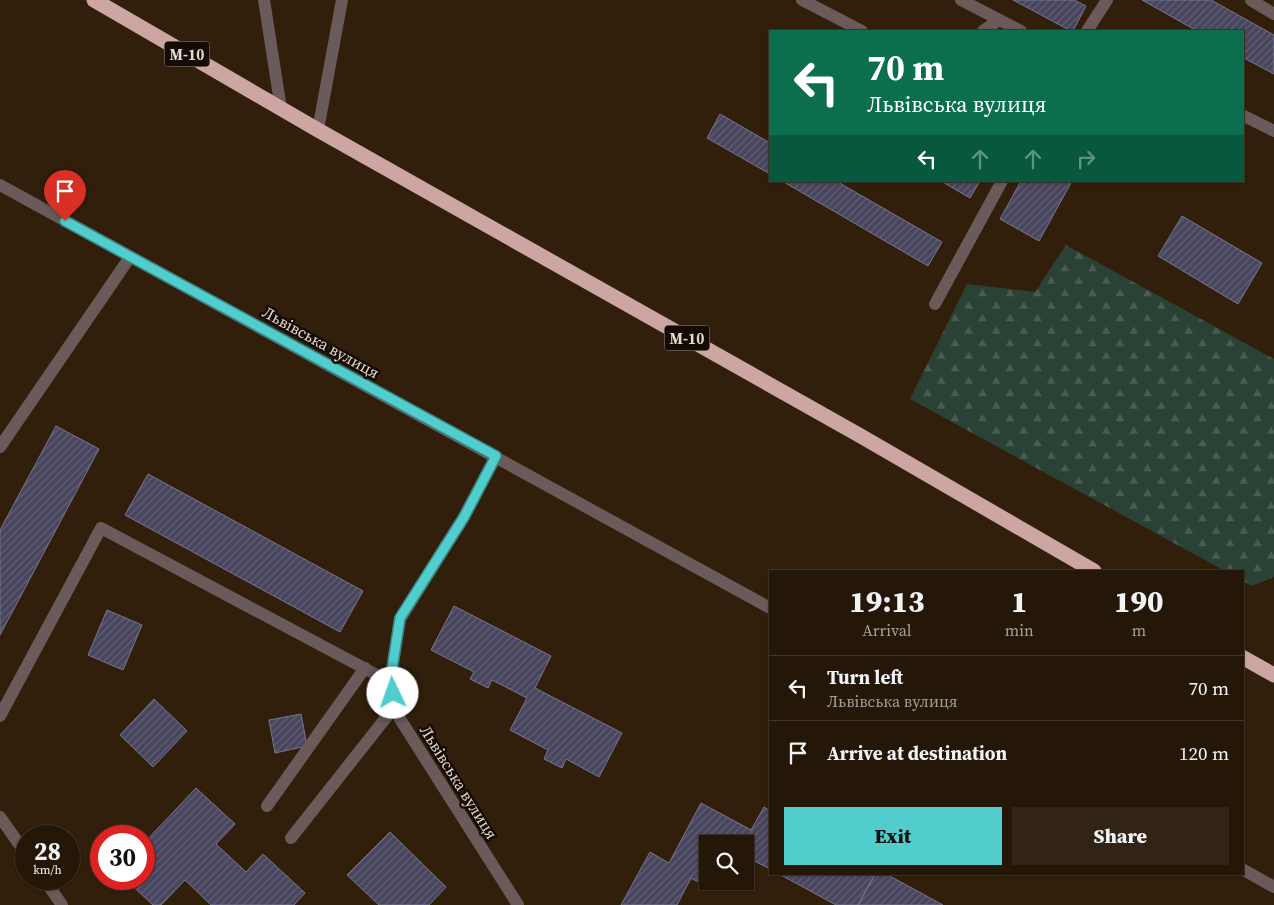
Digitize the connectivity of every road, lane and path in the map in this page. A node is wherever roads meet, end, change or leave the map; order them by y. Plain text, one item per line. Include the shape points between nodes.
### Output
1 (94, 0) edge
2 (264, 0) edge
3 (342, 0) edge
4 (802, 0) edge
5 (961, 0) edge
6 (1107, 0) edge
7 (1251, 0) edge
8 (1274, 14) edge
9 (999, 20) junction
10 (860, 30) edge
11 (984, 30) edge
12 (1019, 30) edge
13 (1088, 30) edge
14 (281, 109) junction
15 (1244, 116) edge
16 (318, 130) junction
17 (1274, 131) edge
18 (1001, 182) edge
19 (0, 185) edge
20 (130, 257) junction
21 (936, 304) dead end
22 (0, 447) edge
23 (496, 456) junction
24 (1092, 570) edge
25 (769, 607) edge
26 (1244, 658) edge
27 (365, 668) junction
28 (1274, 675) edge
29 (390, 682) junction
30 (396, 705) junction
31 (0, 716) edge
32 (267, 806) dead end
33 (0, 817) edge
34 (15, 838) edge
35 (291, 838) dead end
36 (1244, 870) edge
37 (1274, 887) edge
38 (52, 890) edge
39 (62, 905) edge
40 (518, 905) edge

1 - 14 highway, М-10
2 - 14 street
3 - 16 street
4 - 10 street
5 - 9 street
6 - 13 street
7 - 8 street
9 - 11 street
9 - 12 street
14 - 16 highway, М-10
15 - 17 street
16 - 24 highway, М-10
18 - 21 street
19 - 20 street, Львівська вулиця
20 - 22 street
20 - 23 street, Львівська вулиця
23 - 25 street, Львівська вулиця
23 - 29 street, Львівська вулиця via 464,517 400,618
26 - 28 highway
27 - 29 street
27 - 31 street via 101,528
27 - 32 street
29 - 30 street, Львівська вулиця
30 - 35 street
30 - 40 street, Львівська вулиця via 400,719
33 - 34 street
36 - 37 street
38 - 39 street

